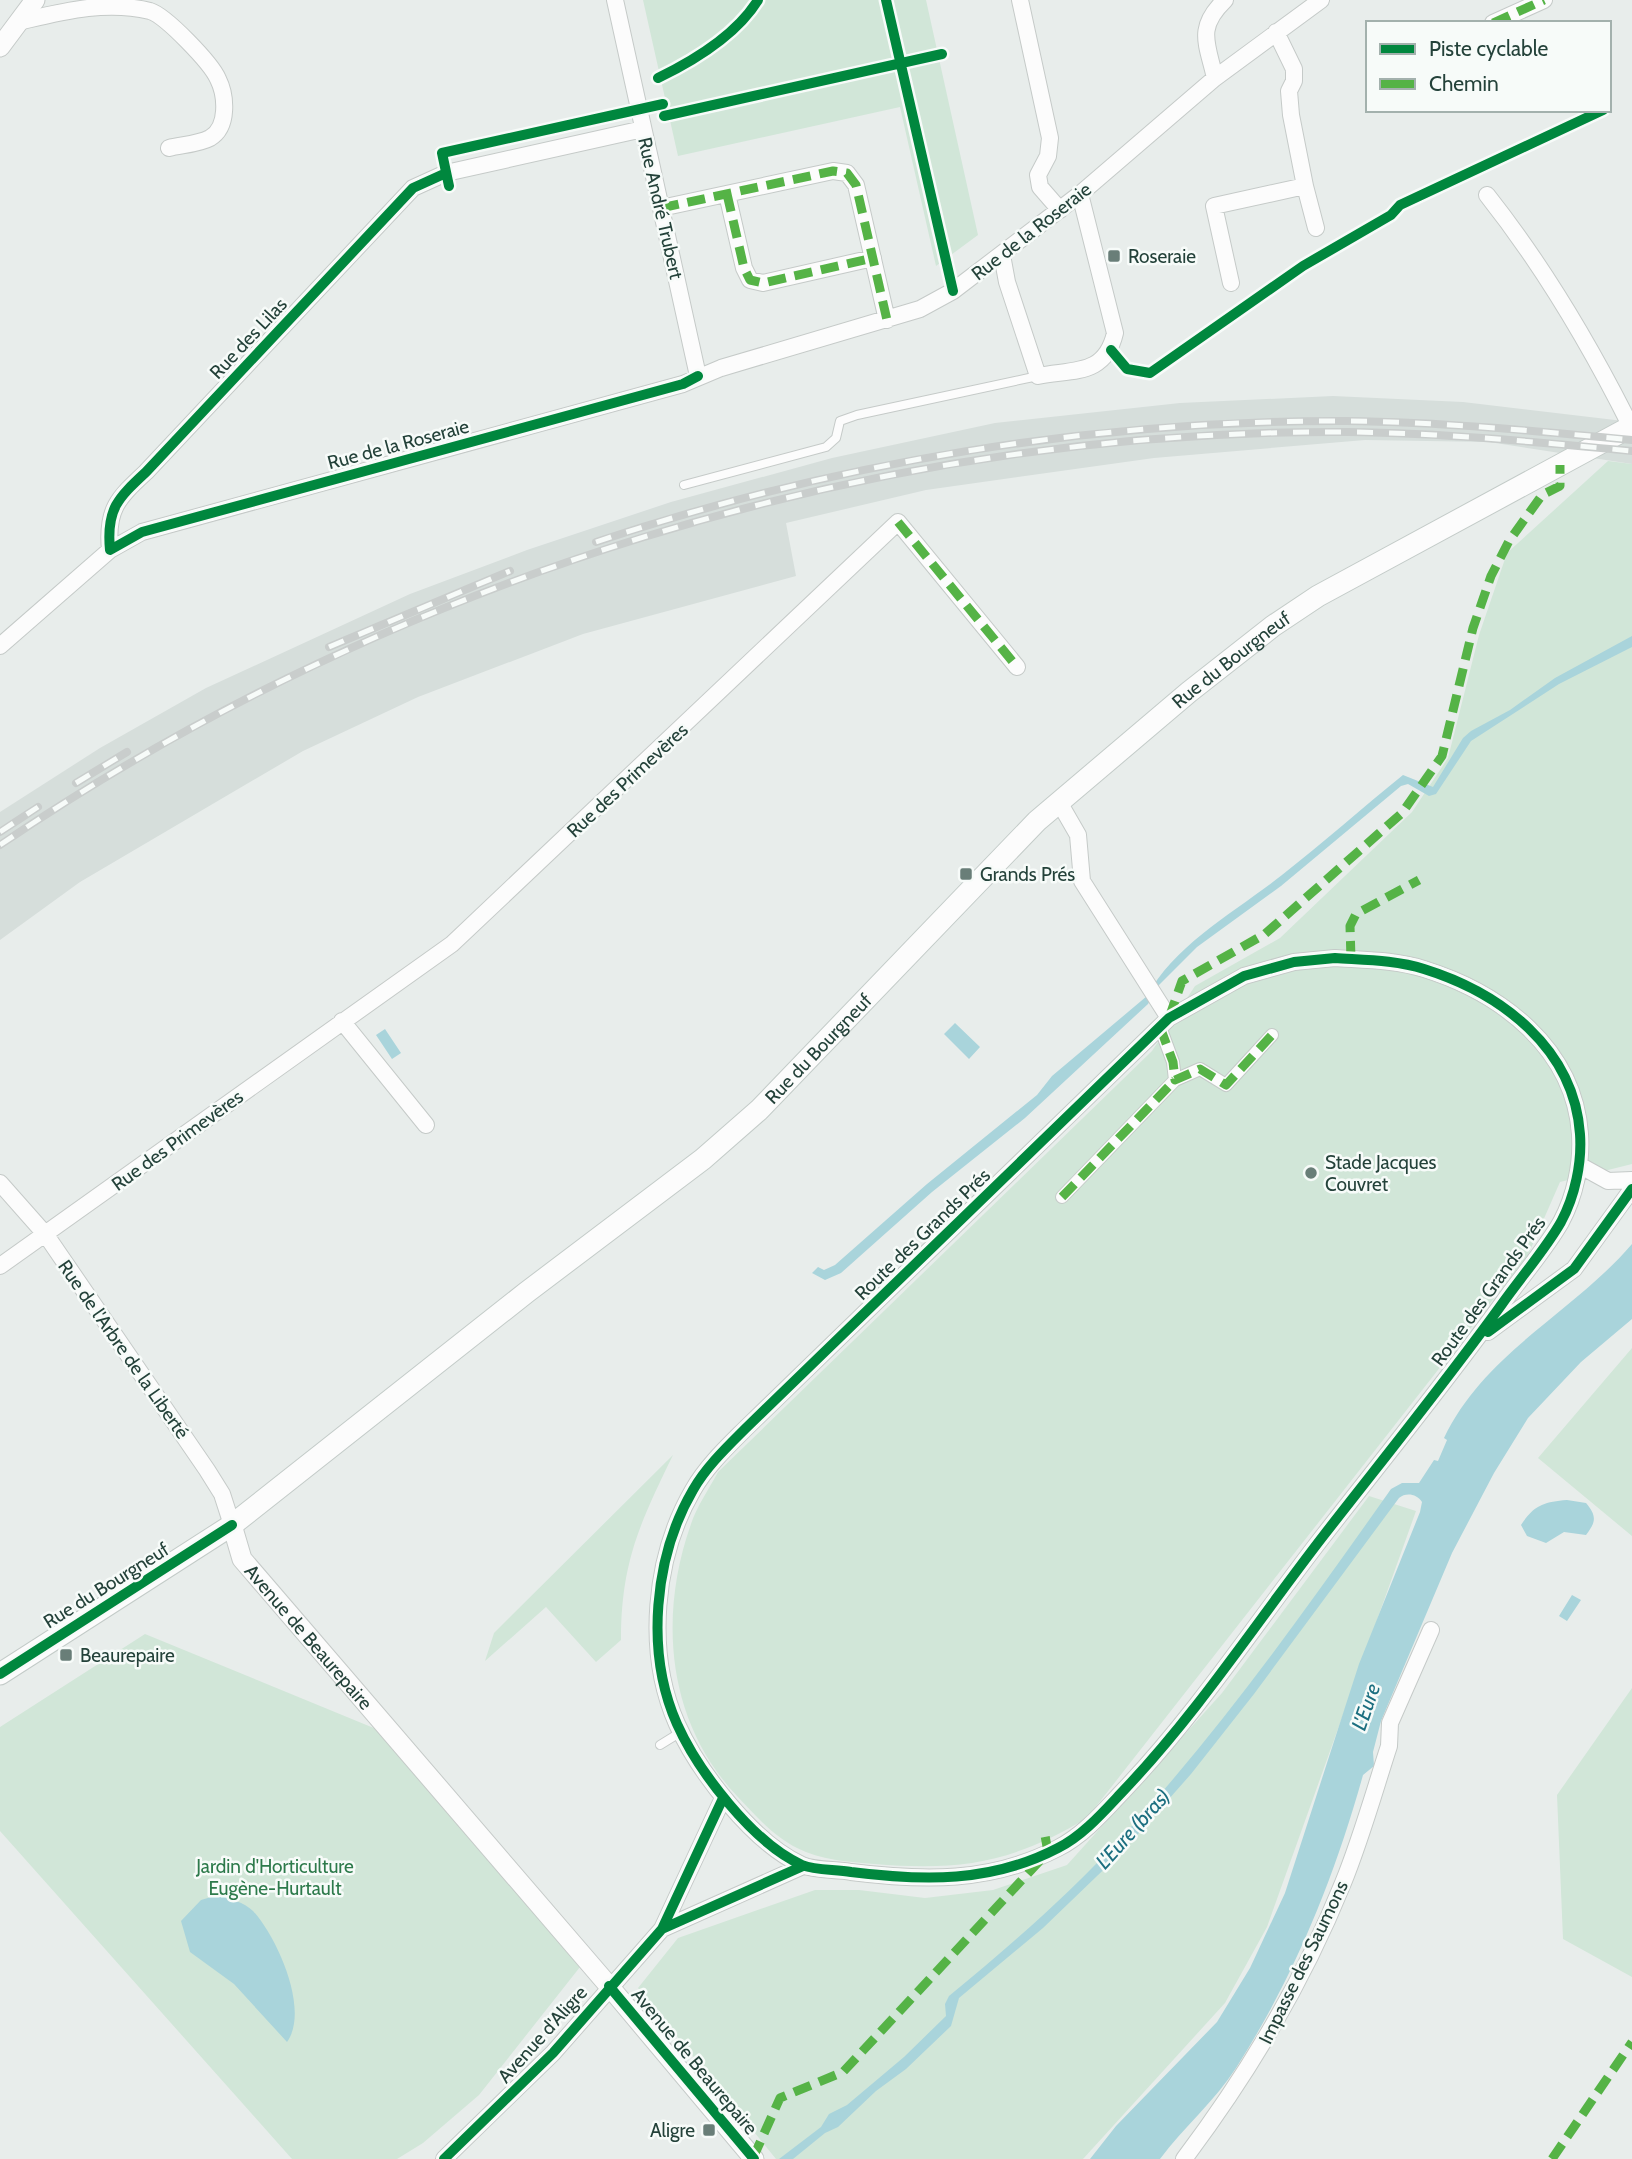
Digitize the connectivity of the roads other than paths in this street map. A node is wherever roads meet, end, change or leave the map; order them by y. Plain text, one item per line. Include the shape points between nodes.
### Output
1 (35, 0) edge
2 (615, 0) edge
3 (1020, 0) edge
4 (1225, 0) edge
5 (1321, 0) edge
6 (1544, 0) edge
7 (89, 2) edge
8 (1497, 21) edge
9 (18, 22) junction
10 (1276, 32) junction
11 (0, 47) edge
12 (1215, 78) junction
13 (643, 129) junction
14 (169, 148) dead end
15 (1305, 186) junction
16 (727, 194) junction
17 (1080, 194) junction
18 (1487, 195) dead end
19 (661, 208) junction
20 (1060, 211) junction
21 (1316, 228) dead end
22 (1002, 255) junction
23 (873, 258) junction
24 (1231, 283) dead end
25 (887, 320) junction
26 (698, 376) junction
27 (1038, 376) junction
28 (1632, 427) edge
29 (684, 485) dead end
30 (110, 550) junction
31 (0, 646) edge
32 (1017, 667) dead end
33 (1059, 802) junction
34 (342, 1021) junction
35 (1164, 1022) junction
36 (1272, 1035) dead end
37 (1175, 1080) junction
38 (426, 1125) dead end
39 (1579, 1165) junction
40 (1632, 1180) edge
41 (0, 1183) edge
42 (1632, 1189) edge
43 (1062, 1197) dead end
44 (46, 1235) junction
45 (0, 1266) edge
46 (1474, 1342) junction
47 (232, 1525) junction
48 (1431, 1630) dead end
49 (0, 1674) edge
50 (681, 1732) junction
51 (660, 1745) dead end
52 (723, 1798) junction
53 (803, 1866) junction
54 (662, 1929) junction
55 (609, 1986) junction
56 (444, 2159) edge
57 (754, 2159) edge
58 (1184, 2159) edge

1 - 9 street
2 - 13 street, Rue André Trubert
3 - 20 street via 1050,138 1048,156 1038,175 1040,187
4 - 12 street via 1210,14 1205,31
5 - 10 street, Rue de la Roseraie
6 - 8 street
7 - 9 street
7 - 14 street via 152,11 185,39 218,78 224,100 222,124 211,138
9 - 11 street
10 - 12 street, Rue de la Roseraie
10 - 15 street via 1294,69 1289,91 1291,115
12 - 17 street, Rue de la Roseraie
13 - 19 street, Rue André Trubert
13 - 30 street, Rue des Lilas via 446,173 413,188 116,500 108,532
15 - 21 street
15 - 24 street via 1214,206
16 - 19 street
16 - 23 street via 833,171 847,173 856,185
16 - 23 street via 750,280 763,282
17 - 20 street, Rue de la Roseraie
17 - 27 street via 1115,333 1102,362
18 - 28 street via 1525,243 1592,350
19 - 26 street, Rue André Trubert
20 - 22 street, Rue de la Roseraie
22 - 25 street, Rue de la Roseraie via 953,291
22 - 27 street
23 - 25 street
25 - 26 street, Rue de la Roseraie
26 - 30 street, Rue de la Roseraie via 683,384 151,530
27 - 29 lane via 857,415 840,421 836,438 827,447
28 - 33 main road, Rue du Bourgneuf via 1284,618
30 - 31 street, Rue de la Roseraie
32 - 34 street, Rue des Primevères via 898,522 452,944
33 - 35 street via 1078,835 1082,881 1152,991
33 - 47 main road, Rue du Bourgneuf via 759,1110 703,1159
34 - 38 street
34 - 44 street, Rue des Primevères
35 - 37 street
35 - 39 street, Route des Grands Prés via 1244,976 1294,962 1378,960 1421,968 1486,995 1517,1015 1540,1039 1559,1066 1572,1097 1580,1132
35 - 50 street, Route des Grands Prés via 745,1429 693,1490 669,1541 660,1591 662,1669
36 - 37 street via 1226,1085 1200,1069
37 - 43 street
39 - 40 street via 1608,1181
39 - 46 street, Route des Grands Prés via 1562,1221
41 - 44 street, Rue de l'Arbre de la Liberté
42 - 46 street via 1574,1269
44 - 45 street, Rue des Primevères
44 - 47 street, Rue de l'Arbre de la Liberté via 207,1470 222,1494
46 - 53 street, Route des Grands Prés via 1158,1754 1093,1823 1060,1847 1014,1866 958,1878 908,1880
47 - 49 main road, Rue du Bourgneuf
47 - 55 street, Avenue de Beaurepaire via 242,1559
48 - 58 street, Impasse des Saumons via 1390,1723 1388,1746 1344,1882 1316,1944 1256,2058
50 - 51 lane
50 - 52 street, Route des Grands Prés
52 - 53 street, Route des Grands Prés via 766,1840
52 - 54 street, Avenue d'Aligre
53 - 54 street, Avenue d'Aligre
54 - 55 street, Avenue d'Aligre
55 - 56 street, Avenue d'Aligre via 552,2053
55 - 57 street, Avenue de Beaurepaire

